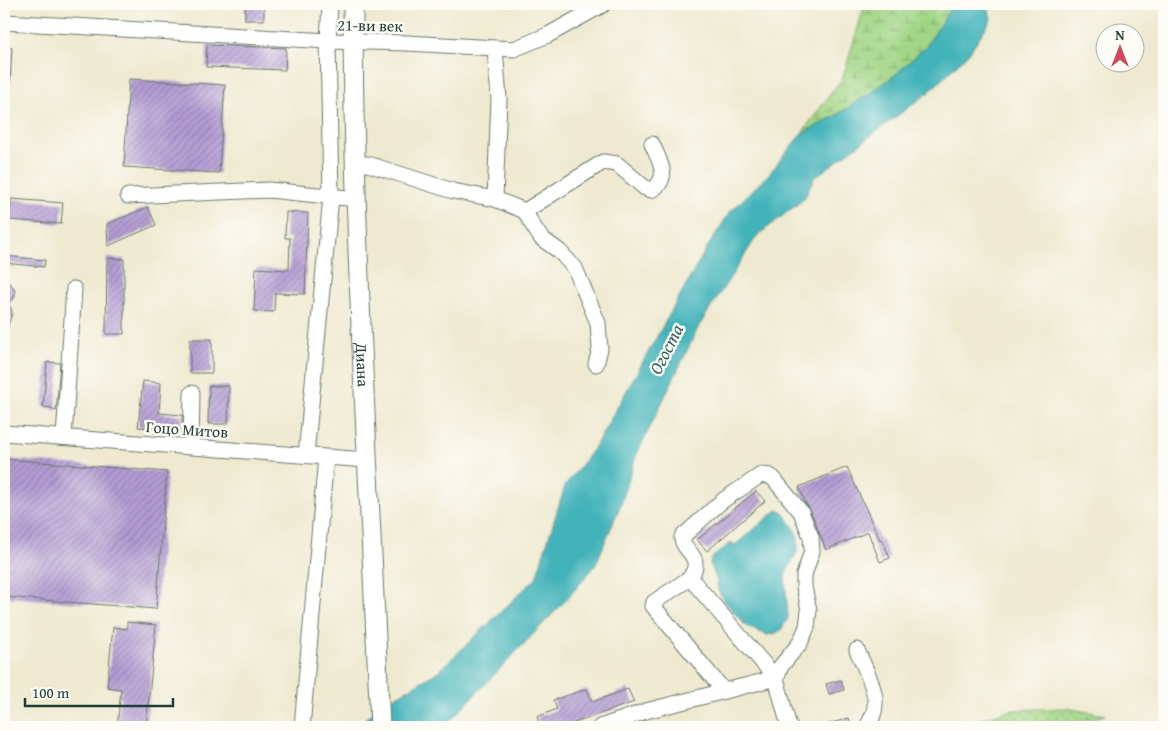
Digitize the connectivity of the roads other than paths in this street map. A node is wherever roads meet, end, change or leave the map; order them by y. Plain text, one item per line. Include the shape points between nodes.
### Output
1 (330, 4) edge
2 (353, 4) edge
3 (604, 4) edge
4 (4, 22) edge
5 (328, 41) junction
6 (353, 42) junction
7 (495, 49) junction
8 (652, 144) dead end
9 (355, 164) junction
10 (128, 196) dead end
11 (331, 197) junction
12 (357, 199) junction
13 (495, 199) junction
14 (525, 211) junction
15 (74, 290) dead end
16 (596, 364) dead end
17 (192, 392) dead end
18 (4, 433) edge
19 (64, 438) junction
20 (191, 447) junction
21 (306, 455) junction
22 (326, 457) junction
23 (367, 460) junction
24 (690, 578) junction
25 (857, 650) dead end
26 (776, 678) junction
27 (724, 691) junction
28 (302, 727) edge
29 (380, 727) edge
30 (600, 727) edge
31 (789, 727) edge
32 (867, 727) edge

1 - 5 street
2 - 6 main road, Диана
3 - 7 street, 21-ви век via 548,35 514,49
4 - 5 street, 21-ви век
5 - 6 street, 21-ви век
5 - 11 street
6 - 7 street, 21-ви век
6 - 9 main road, Диана
7 - 13 street via 499,99
8 - 14 street via 663,172 662,180 651,190 617,164 603,162
9 - 12 main road, Диана
9 - 13 street via 368,164 454,191
10 - 11 street via 269,190
11 - 12 street
11 - 21 street
12 - 23 main road, Диана
13 - 14 street
14 - 16 street via 542,238 575,268 598,323 600,349
15 - 19 street
17 - 20 street
18 - 19 street, Гоцо Митов
19 - 20 street, Гоцо Митов
20 - 21 street, Гоцо Митов
21 - 22 street, Гоцо Митов
22 - 23 street, Гоцо Митов
22 - 28 street
23 - 29 main road, Диана
24 - 26 street
24 - 26 street via 696,566 695,559 683,544 682,537 722,501 755,478 765,475 773,478 801,512 811,537 812,551 804,574 807,627
24 - 27 street via 654,602 653,606
25 - 32 street via 875,695 876,706
26 - 27 street
26 - 31 street
27 - 30 street

